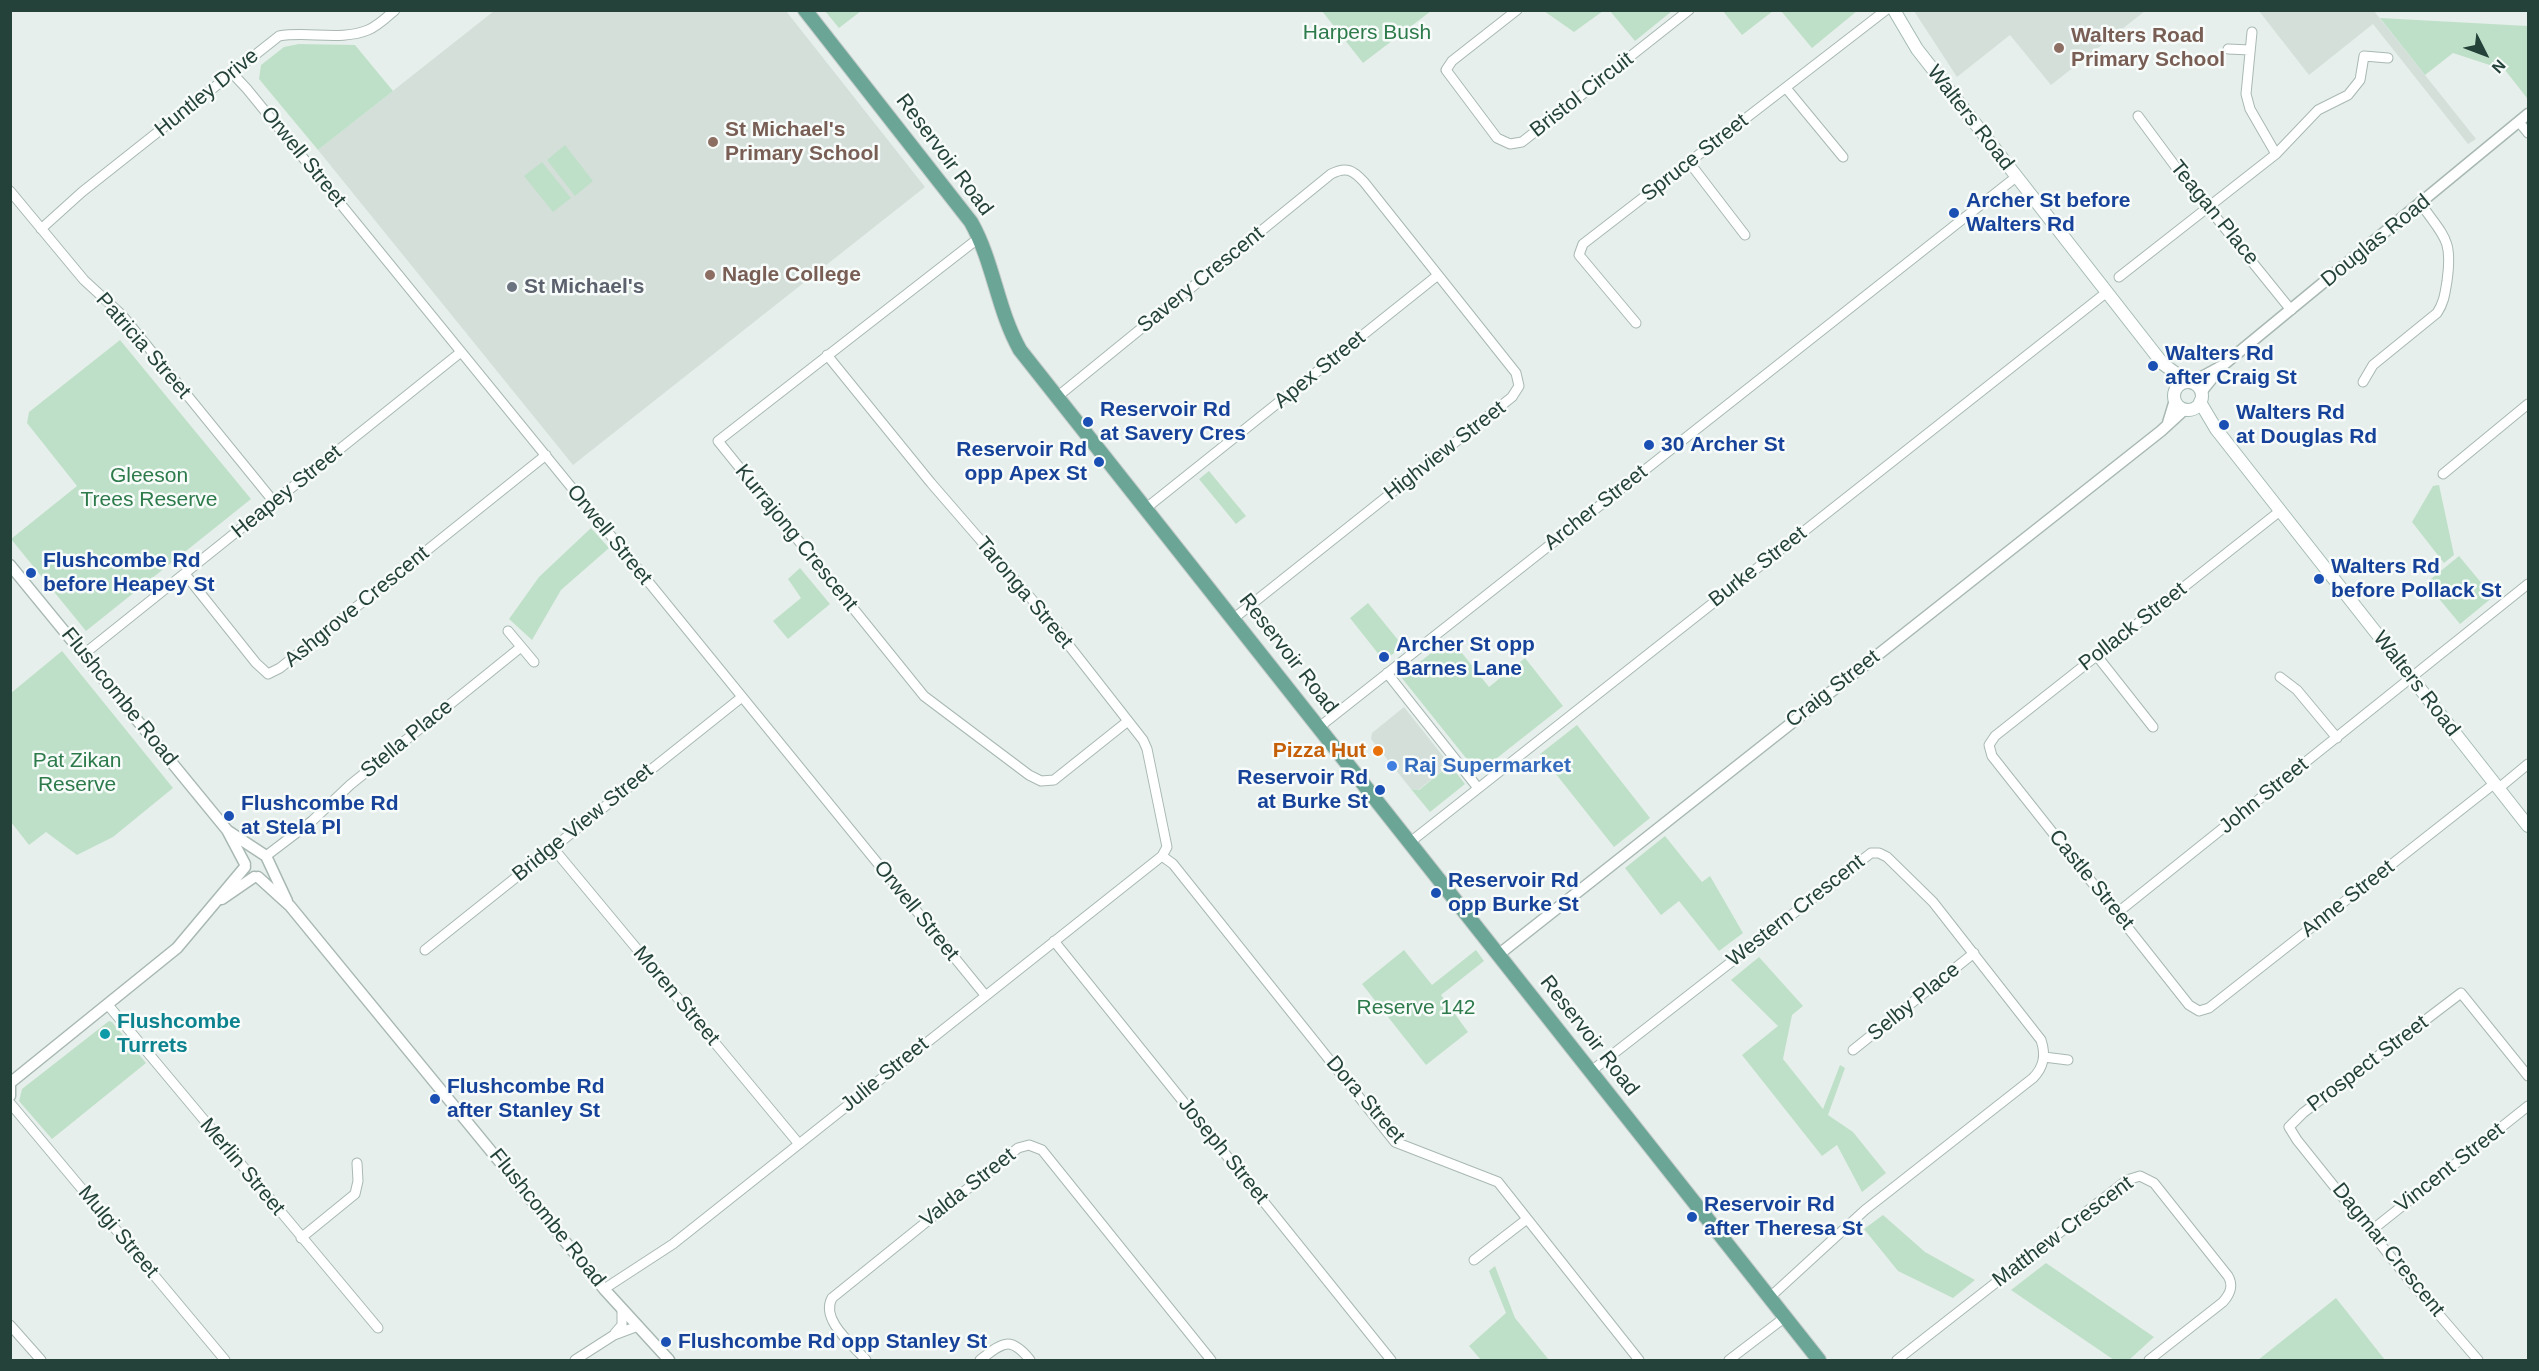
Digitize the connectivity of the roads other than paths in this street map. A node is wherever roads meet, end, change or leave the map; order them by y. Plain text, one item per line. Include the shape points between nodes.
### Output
1 (395, 10) edge
2 (805, 10) edge
3 (1517, 10) edge
4 (1689, 10) edge
5 (1886, 10) edge
6 (1894, 10) edge
7 (2252, 32) dead end
8 (2228, 49) dead end
9 (2250, 50) junction
10 (2388, 58) dead end
11 (233, 74) junction
12 (1786, 88) junction
13 (2529, 114) edge
14 (2138, 116) dead end
15 (2519, 122) junction
16 (2529, 133) edge
17 (2276, 154) junction
18 (1843, 157) dead end
19 (1689, 162) junction
20 (1347, 169) joint
21 (2016, 177) junction
22 (10, 191) edge
23 (2421, 204) junction
24 (2208, 207) junction
25 (41, 229) junction
26 (1745, 235) dead end
27 (980, 237) junction
28 (1438, 275) junction
29 (2119, 277) dead end
30 (2107, 292) junction
31 (2291, 310) junction
32 (1636, 323) dead end
33 (461, 352) junction
34 (827, 355) junction
35 (2163, 364) junction
36 (2222, 366) junction
37 (2189, 382) junction
38 (2363, 382) dead end
39 (2175, 396) junction
40 (1057, 397) junction
41 (2194, 403) junction
42 (2529, 404) edge
43 (2168, 423) junction
44 (546, 455) junction
45 (2443, 474) dead end
46 (274, 502) junction
47 (1145, 509) junction
48 (2280, 511) junction
49 (10, 565) edge
50 (184, 574) junction
51 (2529, 584) edge
52 (1233, 619) junction
53 (508, 631) dead end
54 (521, 647) junction
55 (84, 654) junction
56 (2097, 656) junction
57 (534, 662) dead end
58 (1387, 673) junction
59 (2280, 677) dead end
60 (2412, 679) junction
61 (742, 697) junction
62 (1128, 721) junction
63 (2153, 727) dead end
64 (1318, 728) junction
65 (2337, 738) junction
66 (1989, 745) joint
67 (2529, 764) edge
68 (2497, 786) junction
69 (1478, 788) junction
70 (2529, 826) edge
71 (227, 830) junction
72 (1409, 843) junction
73 (553, 848) junction
74 (1162, 856) junction
75 (266, 858) junction
76 (245, 865) junction
77 (256, 877) junction
78 (214, 904) junction
79 (290, 906) junction
80 (2117, 913) junction
81 (1054, 941) junction
82 (425, 950) dead end
83 (1974, 953) junction
84 (1498, 955) junction
85 (985, 995) junction
86 (108, 1005) junction
87 (2199, 1011) joint
88 (1853, 1050) dead end
89 (2044, 1057) junction
90 (2068, 1060) dead end
91 (1590, 1072) junction
92 (2529, 1076) edge
93 (10, 1084) edge
94 (10, 1096) edge
95 (10, 1103) edge
96 (2529, 1106) edge
97 (2297, 1140) joint
98 (799, 1144) junction
99 (357, 1163) dead end
100 (1527, 1219) junction
101 (2372, 1230) junction
102 (301, 1238) junction
103 (1474, 1260) dead end
104 (604, 1289) junction
105 (1769, 1298) junction
106 (622, 1309) junction
107 (1784, 1318) junction
108 (10, 1325) edge
109 (638, 1326) junction
110 (378, 1328) dead end
111 (614, 1335) junction
112 (40, 1360) edge
113 (225, 1360) edge
114 (575, 1360) edge
115 (669, 1360) edge
116 (866, 1360) edge
117 (980, 1360) edge
118 (1030, 1360) edge
119 (1211, 1360) edge
120 (1391, 1360) edge
121 (1639, 1360) edge
122 (1729, 1360) edge
123 (1819, 1360) edge
124 (1897, 1360) edge
125 (2149, 1360) edge
126 (2478, 1360) edge

1 - 11 street, Huntley Drive via 368,30 279,36
2 - 27 main road, Reservoir Road
3 - 4 street, Bristol Circuit via 1452,61 1446,70 1497,138 1510,144 1522,142
5 - 12 street, Spruce Street
6 - 21 main road, Walters Road via 1917,49
7 - 9 street
8 - 9 street
9 - 17 street via 2246,94 2250,109
10 - 17 street via 2364,56 2360,80 2348,95 2307,119
11 - 25 street, Huntley Drive via 82,192
11 - 33 street, Orwell Street
12 - 18 street
12 - 19 street, Spruce Street
13 - 15 street, Douglas Road
14 - 24 street, Teagan Place
15 - 16 street
15 - 23 street, Douglas Road
17 - 24 street
19 - 26 street
19 - 32 street, Spruce Street via 1582,244 1580,255
20 - 28 street, Highview Street via 1364,182
20 - 40 street, Savery Crescent via 1331,174
21 - 30 main road, Walters Road
21 - 58 street, Archer Street
22 - 25 street, Patricia Street
23 - 31 street, Douglas Road
23 - 38 street via 2447,241 2451,256 2443,304 2373,365
24 - 29 street
24 - 31 street, Teagan Place
25 - 46 street, Patricia Street via 84,280 122,315
27 - 34 street, Kurrajong Crescent
27 - 40 main road, Reservoir Road via 1013,338
28 - 47 street, Apex Street
28 - 52 street, Highview Street via 1516,374 1519,386 1512,397
30 - 35 main road, Walters Road
30 - 69 street, Burke Street
31 - 36 street, Douglas Road
33 - 44 street, Orwell Street
33 - 46 street, Heapey Street
34 - 62 street, Taronga Street via 1042,611
34 - 62 street, Kurrajong Crescent via 718,441 924,696 1029,775 1045,782 1064,773
35 - 37 main road, Walters Road
35 - 39 main road, Walters Road
36 - 37 street, Douglas Road
36 - 41 street, Douglas Road
37 - 39 main road via 2180,385
37 - 41 main road, Walters Road
39 - 41 main road via 2178,406
39 - 43 street
40 - 47 main road, Reservoir Road
41 - 43 street, Craig Street
41 - 48 main road, Walters Road
42 - 45 street
43 - 84 street, Craig Street
44 - 50 street, Ashgrove Crescent via 268,674
44 - 61 street, Orwell Street
46 - 50 street, Heapey Street
47 - 52 main road, Reservoir Road
48 - 56 street, Pollack Street
48 - 60 main road, Walters Road
49 - 55 street, Flushcombe Road
50 - 55 street, Heapey Street
51 - 60 street, John Street
52 - 64 main road, Reservoir Road
53 - 54 street
54 - 57 street
54 - 75 street, Stella Place
55 - 71 street, Flushcombe Road
56 - 63 street
56 - 66 street, Pollack Street via 1995,736
58 - 64 street, Archer Street
58 - 69 street
59 - 65 street via 2297,690
60 - 65 street, John Street
60 - 68 main road, Walters Road
61 - 73 street, Bridge View Street
61 - 85 street, Orwell Street
62 - 74 street, Taronga Street via 1147,749 1167,840
64 - 72 main road, Reservoir Road
65 - 80 street, John Street
66 - 80 street, Castle Street via 1992,756
67 - 68 street, Anne Street
68 - 70 main road, Walters Road
68 - 87 street, Anne Street via 2209,1008
69 - 72 street, Burke Street
71 - 75 street, Flushcombe Road
71 - 76 street, Flushcombe Road
72 - 84 main road, Reservoir Road
73 - 82 street, Bridge View Street
73 - 98 street, Moren Street
74 - 81 street, Julie Street
74 - 100 street, Dora Street via 1397,1144 1496,1180
75 - 76 street via 251,854
75 - 77 street via 267,872
75 - 79 street, Flushcombe Road
76 - 77 street via 248,873
76 - 78 street
77 - 78 street
77 - 79 street, Flushcombe Road
78 - 86 street via 177,948
79 - 104 street, Flushcombe Road
80 - 87 street, Castle Street via 2189,1005
81 - 85 street, Julie Street
81 - 120 street, Joseph Street
83 - 88 street, Selby Place
83 - 89 street, Western Crescent via 2037,1034
83 - 91 street, Western Crescent via 1933,902 1887,858 1871,853
84 - 91 main road, Reservoir Road
85 - 98 street, Julie Street
86 - 93 street
86 - 102 street, Merlin Street
89 - 90 street
89 - 105 street via 2033,1078 1865,1210
91 - 105 main road, Reservoir Road
92 - 97 street, Prospect Street via 2461,993 2303,1113 2289,1127
93 - 94 street
95 - 113 street, Mulgi Street
96 - 101 street, Vincent Street
97 - 101 street, Dagmar Crescent
98 - 104 street, Julie Street via 673,1244
99 - 102 street via 355,1194
100 - 103 street
100 - 121 street, Dora Street
101 - 126 street, Dagmar Crescent
102 - 110 street, Merlin Street
104 - 106 street, Flushcombe Road
105 - 107 main road, Reservoir Road
106 - 109 street, Flushcombe Road
106 - 111 street via 622,1325
107 - 122 street
107 - 123 main road, Reservoir Road
108 - 112 street
109 - 111 street
109 - 115 street, Flushcombe Road
111 - 114 street
116 - 119 street, Valda Street via 832,1321 828,1309 832,1298 1018,1148 1029,1145 1042,1150
117 - 118 street via 1007,1343 1019,1347
124 - 125 street, Matthew Crescent via 2130,1178 2140,1176 2154,1183 2231,1284 2223,1302

